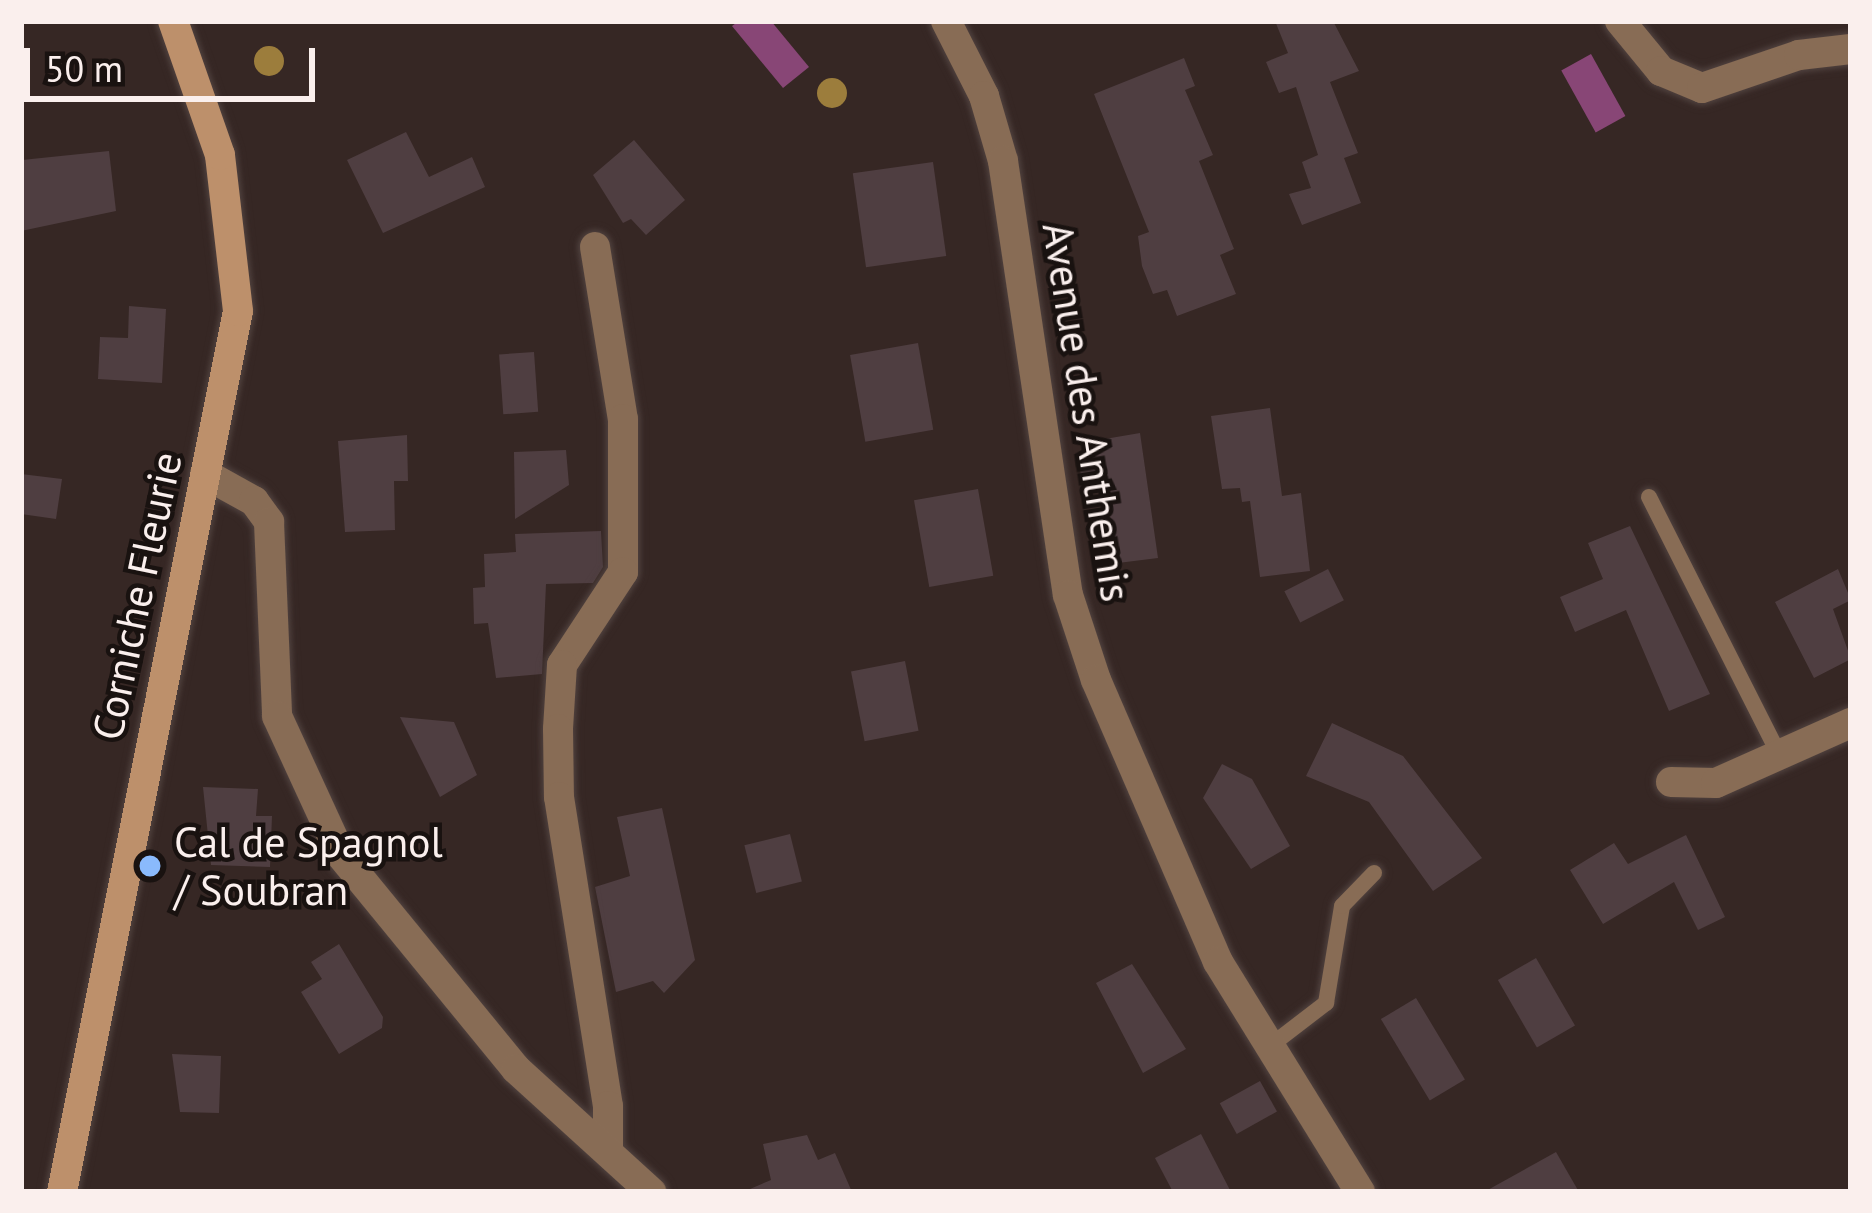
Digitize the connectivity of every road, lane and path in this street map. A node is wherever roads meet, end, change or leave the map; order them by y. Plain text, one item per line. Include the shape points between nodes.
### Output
1 (173, 21) edge
2 (946, 21) edge
3 (1620, 21) edge
4 (1851, 49) edge
5 (595, 247) dead end
6 (206, 474) junction
7 (1649, 497) dead end
8 (1851, 723) edge
9 (1780, 756) junction
10 (1671, 782) dead end
11 (1374, 873) dead end
12 (1270, 1046) junction
13 (608, 1149) junction
14 (62, 1192) edge
15 (651, 1192) edge
16 (1360, 1192) edge

1 - 6 main road, Corniche Fleurie via 213,127 235,246 238,311
2 - 12 street, Avenue des Anthemis via 984,96 1003,161 1073,610 1180,884
3 - 4 street via 1661,71 1702,88 1799,55
5 - 13 street via 623,419 623,572 562,665 558,729 559,797
6 - 13 street via 254,501 268,522 277,716 341,855 516,1069
6 - 14 main road, Corniche Fleurie
7 - 9 lane
8 - 9 street
9 - 10 street via 1716,783
11 - 12 lane via 1342,906 1326,1003
12 - 16 street, Avenue des Anthemis
13 - 15 street

